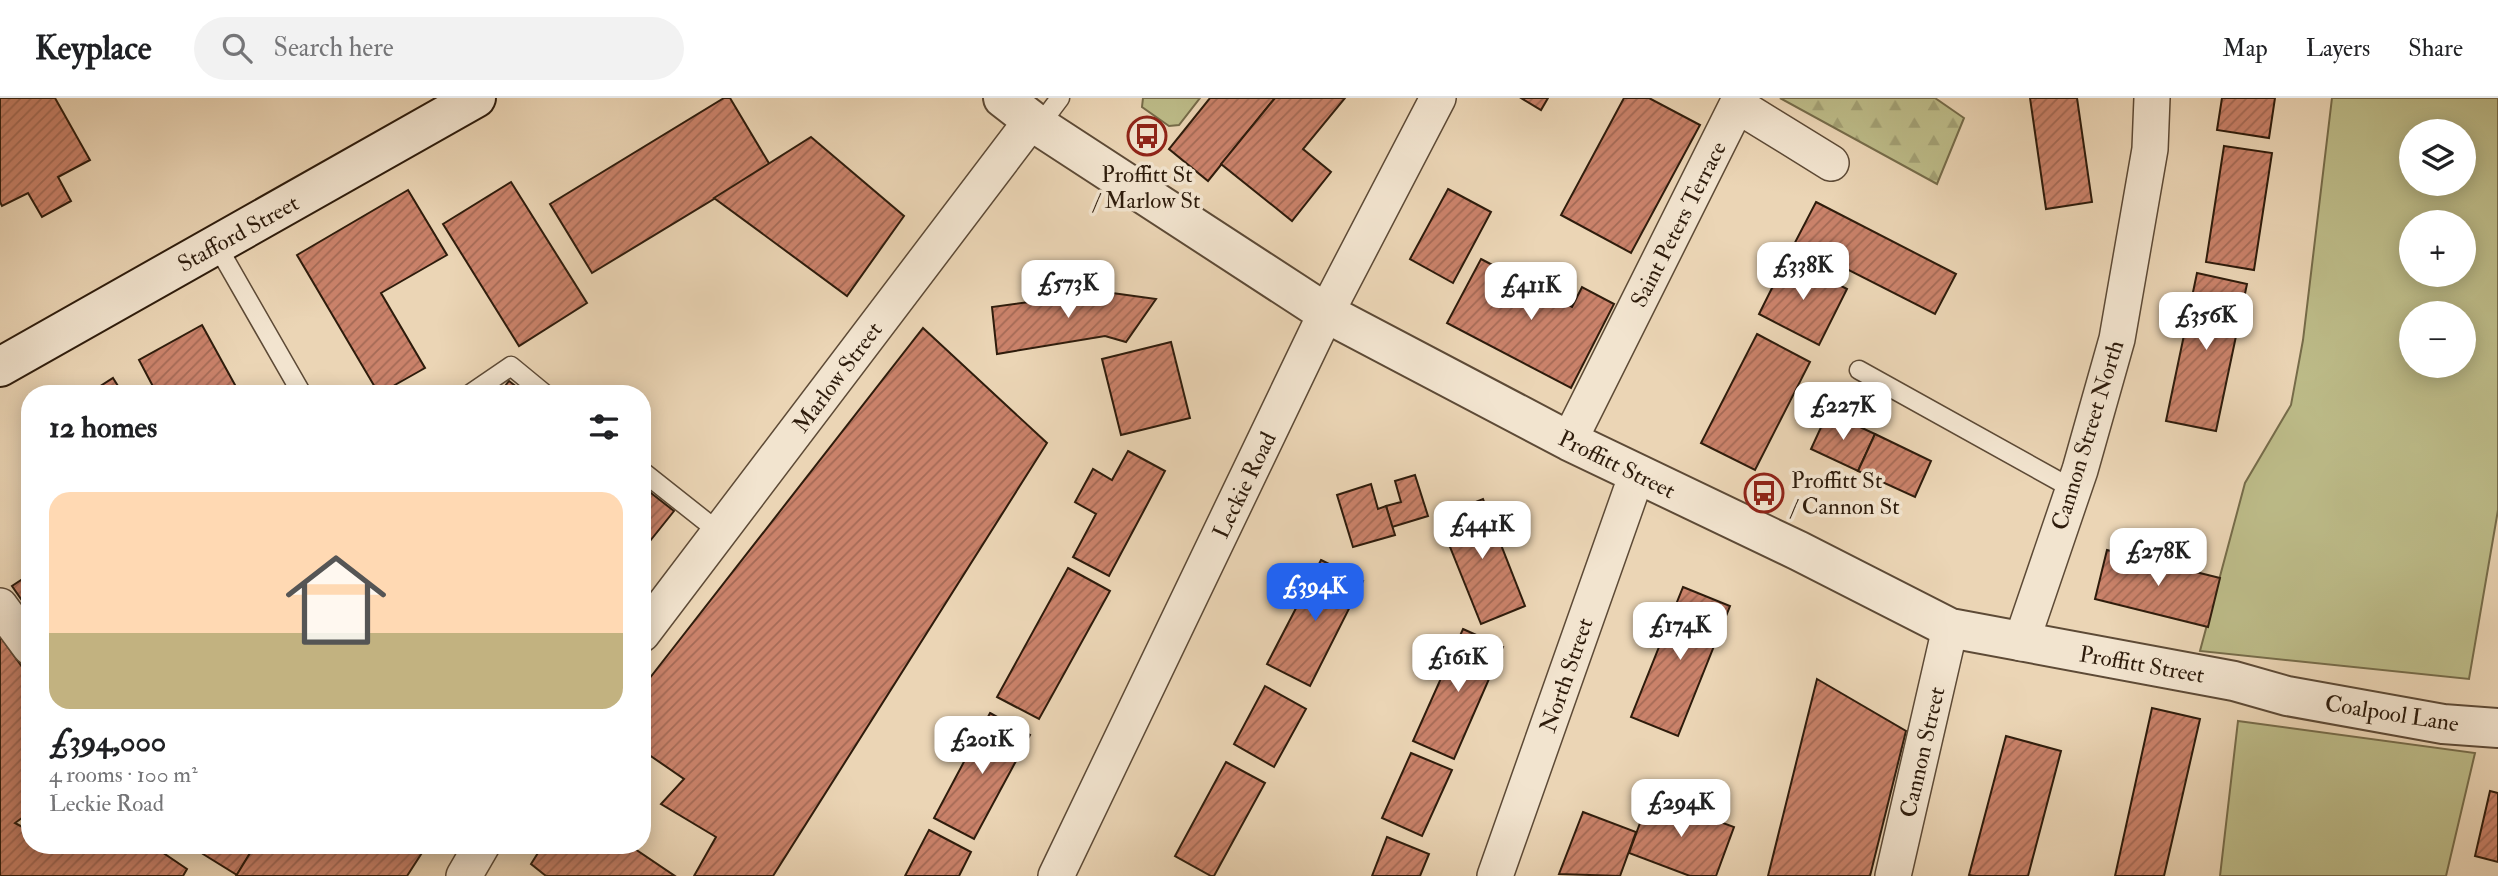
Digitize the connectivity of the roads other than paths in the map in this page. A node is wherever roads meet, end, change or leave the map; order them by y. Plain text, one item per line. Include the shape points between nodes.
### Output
1 (476, 98) edge
2 (1438, 98) edge
3 (2152, 98) edge
4 (430, 110) edge
5 (1033, 111) edge
6 (1831, 163) dead end
7 (216, 244) junction
8 (1326, 313) junction
9 (0, 368) edge
10 (1859, 369) dead end
11 (297, 385) edge
12 (483, 385) edge
13 (534, 385) edge
14 (1569, 441) junction
15 (1637, 474) junction
16 (651, 478) edge
17 (2073, 489) junction
18 (719, 532) junction
19 (0, 606) edge
20 (651, 622) edge
21 (1950, 628) junction
22 (21, 635) edge
23 (2021, 643) junction
24 (2287, 696) joint
25 (2498, 728) edge
26 (477, 854) edge
27 (464, 876) edge
28 (1056, 876) edge
29 (1495, 876) edge
30 (1893, 876) edge

1 - 4 street, Stafford Street
2 - 8 street, Leckie Road
3 - 17 street, Cannon Street North via 2150,149 2118,339
4 - 7 street, Stafford Street
5 - 8 street, Proffitt Street
5 - 18 street, Marlow Street
6 - 14 street, Saint Peters Terrace via 1737,105
7 - 9 street, Stafford Street
7 - 11 lane
8 - 14 street, Proffitt Street
8 - 28 street, Leckie Road
10 - 17 lane
12 - 13 lane via 511,366
14 - 15 street, Proffitt Street
15 - 21 street, Proffitt Street
15 - 29 street, North Street
16 - 18 lane
17 - 23 street, Cannon Street North
18 - 20 street, Marlow Street
19 - 22 street
21 - 23 street, Proffitt Street
21 - 30 street, Cannon Street
23 - 24 street, Proffitt Street via 2234,681
24 - 25 street, Coalpool Lane via 2443,724
26 - 27 street

